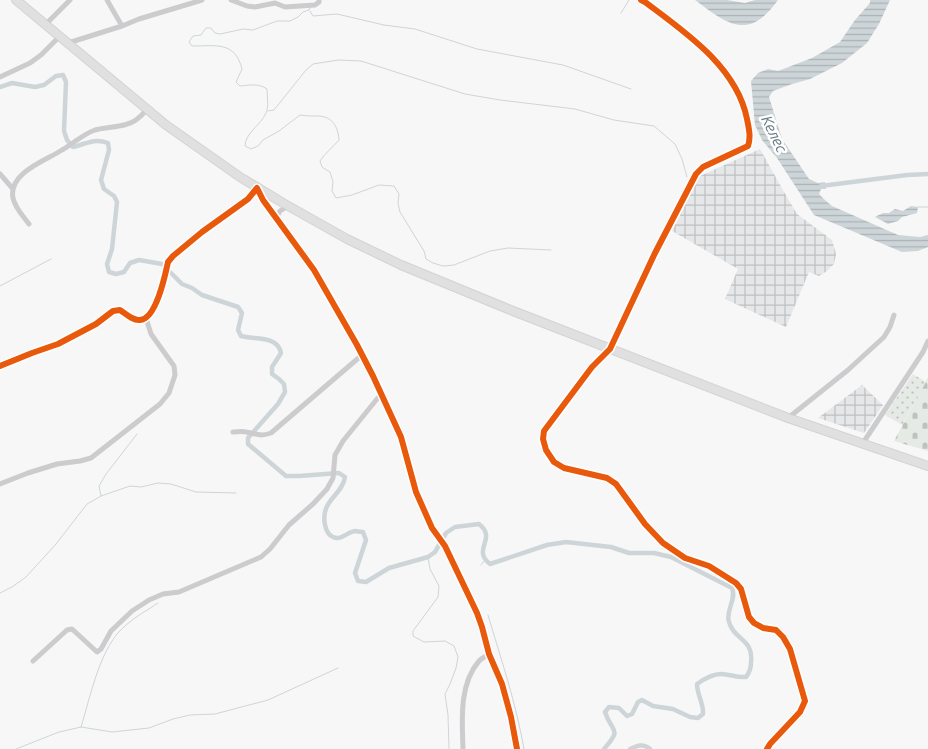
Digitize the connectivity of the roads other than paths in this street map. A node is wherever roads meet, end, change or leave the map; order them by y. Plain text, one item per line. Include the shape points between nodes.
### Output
1 (16, 0) edge
2 (70, 0) edge
3 (107, 0) edge
4 (202, 0) edge
5 (231, 0) edge
6 (319, 0) edge
7 (641, 0) edge
8 (46, 24) junction
9 (122, 26) junction
10 (60, 36) junction
11 (68, 43) junction
12 (0, 76) edge
13 (147, 109) junction
14 (0, 174) edge
15 (258, 188) junction
16 (12, 189) junction
17 (288, 206) junction
18 (276, 218) junction
19 (29, 224) dead end
20 (894, 315) dead end
21 (146, 318) junction
22 (928, 341) edge
23 (610, 349) junction
24 (362, 355) junction
25 (0, 366) edge
26 (381, 394) junction
27 (788, 418) junction
28 (233, 432) dead end
29 (863, 443) junction
30 (928, 466) edge
31 (0, 484) edge
32 (489, 654) junction
33 (33, 661) dead end
34 (463, 749) edge
35 (517, 749) edge
36 (767, 749) edge

1 - 8 highway
2 - 8 street
3 - 9 street
4 - 9 street
5 - 6 street via 255,7 275,3 284,7 315,5
7 - 23 street via 686,33 724,70 745,108 750,139 748,146 703,167 696,174
8 - 10 highway
9 - 11 street
10 - 11 highway
10 - 12 street via 30,63
11 - 13 highway
13 - 15 highway
13 - 16 street via 129,124 86,134 27,170
14 - 16 street
15 - 17 highway
15 - 18 street
15 - 21 street via 172,256 154,308
16 - 19 street via 17,209
17 - 18 street
17 - 23 highway via 347,240 401,265
18 - 24 street via 314,270
20 - 27 street via 884,337
21 - 25 street via 139,321 120,310 113,310 96,324 58,344
21 - 31 street via 151,334 174,366 175,375 169,393 160,404 91,458 57,464
22 - 29 street
23 - 27 highway
23 - 36 street via 592,367 544,431 546,450 554,462 564,468 607,478 616,484 645,524 663,542 686,558 710,566 736,583 754,623 776,630 783,637 790,649 805,701 800,712
24 - 26 street
24 - 28 street via 272,433 263,436
26 - 32 street via 401,437 416,492 477,613
26 - 33 street via 335,455 334,478 327,489 261,557 179,592 149,600 111,631 97,652 72,629
27 - 29 highway
29 - 30 highway
32 - 34 street via 480,660 467,680 462,713
32 - 35 street via 502,684

